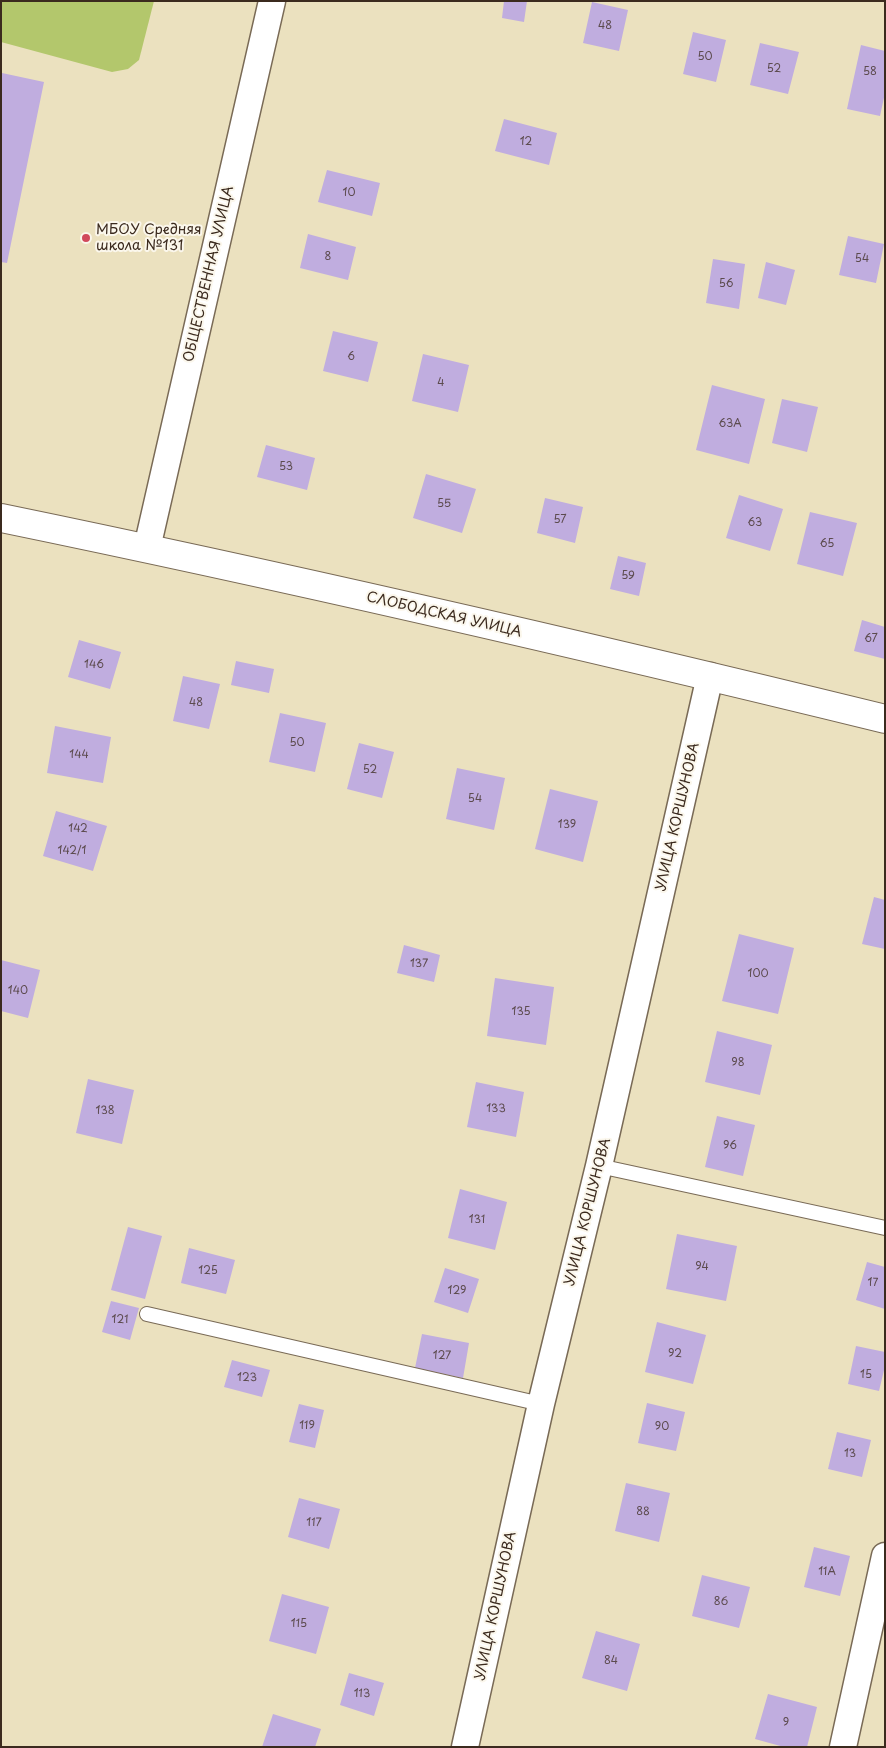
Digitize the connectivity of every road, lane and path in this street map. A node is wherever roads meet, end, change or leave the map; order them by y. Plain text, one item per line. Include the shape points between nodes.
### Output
1 (272, 1) edge
2 (1, 518) edge
3 (146, 548) junction
4 (710, 676) junction
5 (885, 719) edge
6 (599, 1166) junction
7 (885, 1228) edge
8 (147, 1314) dead end
9 (541, 1404) junction
10 (885, 1556) edge
11 (465, 1747) edge
12 (843, 1747) edge

1 - 3 street, ОБЩЕСТВЕННАЯ УЛИЦА
2 - 3 street, СЛОБОДСКАЯ УЛИЦА
3 - 4 street, СЛОБОДСКАЯ УЛИЦА
4 - 5 street, СЛОБОДСКАЯ УЛИЦА
4 - 6 street, УЛИЦА КОРШУНОВА
6 - 7 lane
6 - 9 street, УЛИЦА КОРШУНОВА
8 - 9 lane
9 - 11 street, УЛИЦА КОРШУНОВА
10 - 12 street

